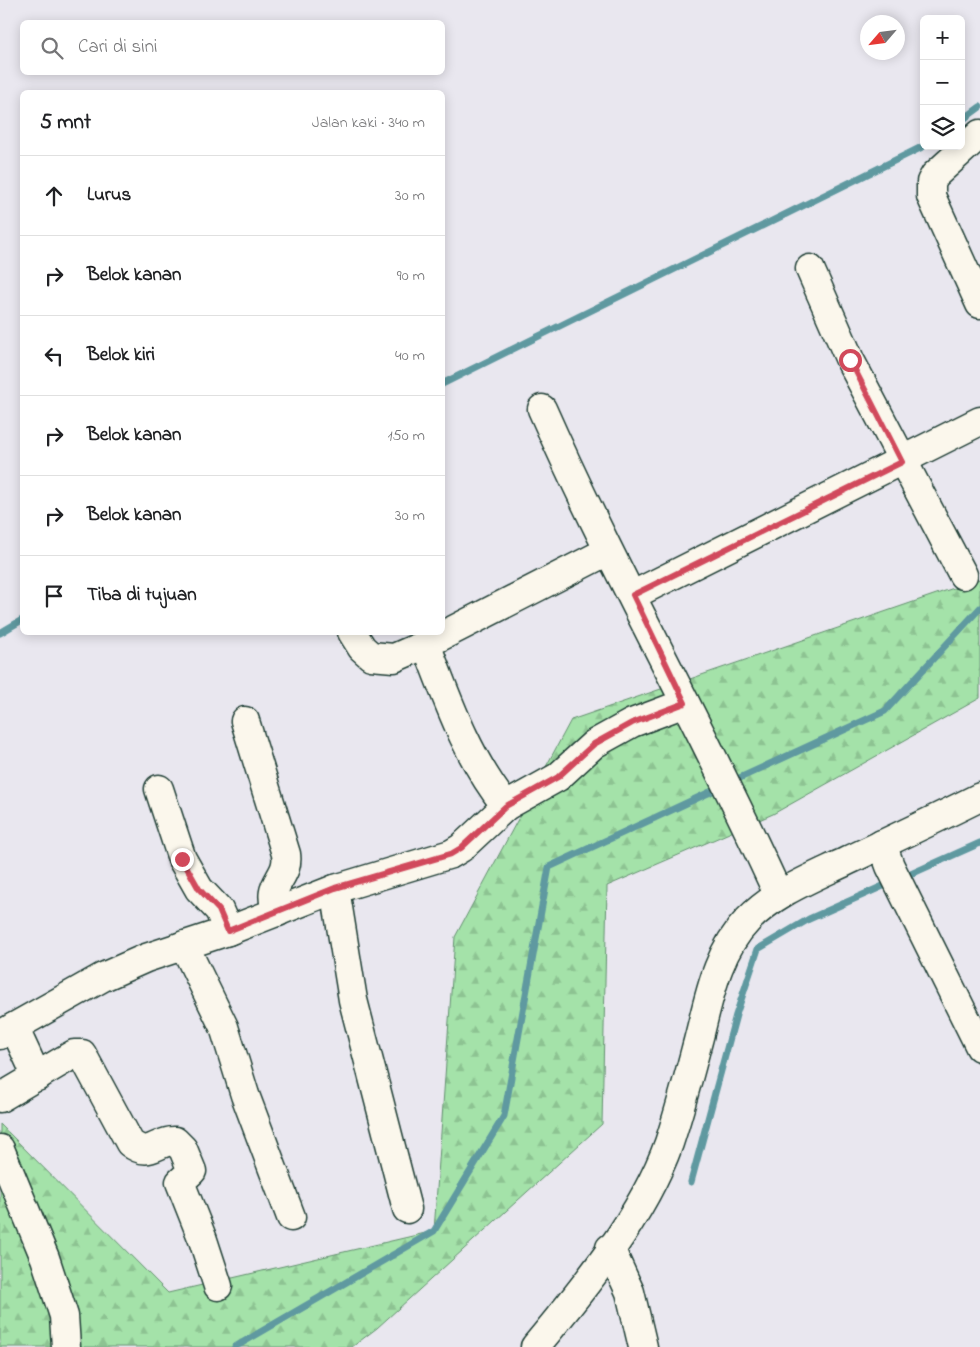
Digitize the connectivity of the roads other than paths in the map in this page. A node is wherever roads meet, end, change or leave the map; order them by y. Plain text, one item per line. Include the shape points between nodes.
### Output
1 (980, 134) edge
2 (810, 268) dead end
3 (980, 304) edge
4 (542, 409) dead end
5 (980, 421) edge
6 (902, 462) junction
7 (608, 552) junction
8 (963, 575) dead end
9 (633, 595) junction
10 (445, 634) edge
11 (354, 635) edge
12 (444, 635) edge
13 (426, 644) junction
14 (685, 703) junction
15 (245, 721) dead end
16 (159, 790) dead end
17 (980, 798) edge
18 (506, 806) junction
19 (890, 864) junction
20 (335, 888) junction
21 (778, 894) junction
22 (278, 912) junction
23 (228, 931) junction
24 (184, 945) junction
25 (7, 1031) edge
26 (980, 1047) edge
27 (37, 1077) junction
28 (0, 1098) edge
29 (0, 1149) edge
30 (407, 1210) dead end
31 (291, 1217) dead end
32 (610, 1248) junction
33 (218, 1286) dead end
34 (66, 1347) edge
35 (535, 1347) edge
36 (643, 1347) edge

1 - 3 street via 935,175 930,189
2 - 6 street via 850,360
4 - 7 street
5 - 6 street
6 - 8 street
6 - 9 street
7 - 9 street
7 - 10 street
9 - 14 street
11 - 13 street via 371,656 383,658 394,658
12 - 13 street
13 - 18 street via 459,731 487,782
14 - 18 street via 632,723 594,744 558,777
14 - 21 street
15 - 22 street via 287,863 274,888
16 - 23 street via 182,859 199,889 219,910
17 - 19 street
18 - 20 street via 451,854
19 - 21 street
19 - 26 street
20 - 22 street
20 - 30 street via 353,1000
21 - 32 street via 746,921 726,952 710,988 668,1143 638,1209
22 - 23 street
23 - 24 street
24 - 25 street via 103,977
24 - 31 street via 224,1027 245,1095
25 - 27 street
27 - 28 street
27 - 33 street via 74,1054 82,1054 130,1143 150,1150 168,1141 180,1144 192,1170 181,1179 181,1185
29 - 34 street via 45,1258 64,1316
32 - 35 street via 577,1297
32 - 36 street via 630,1292

